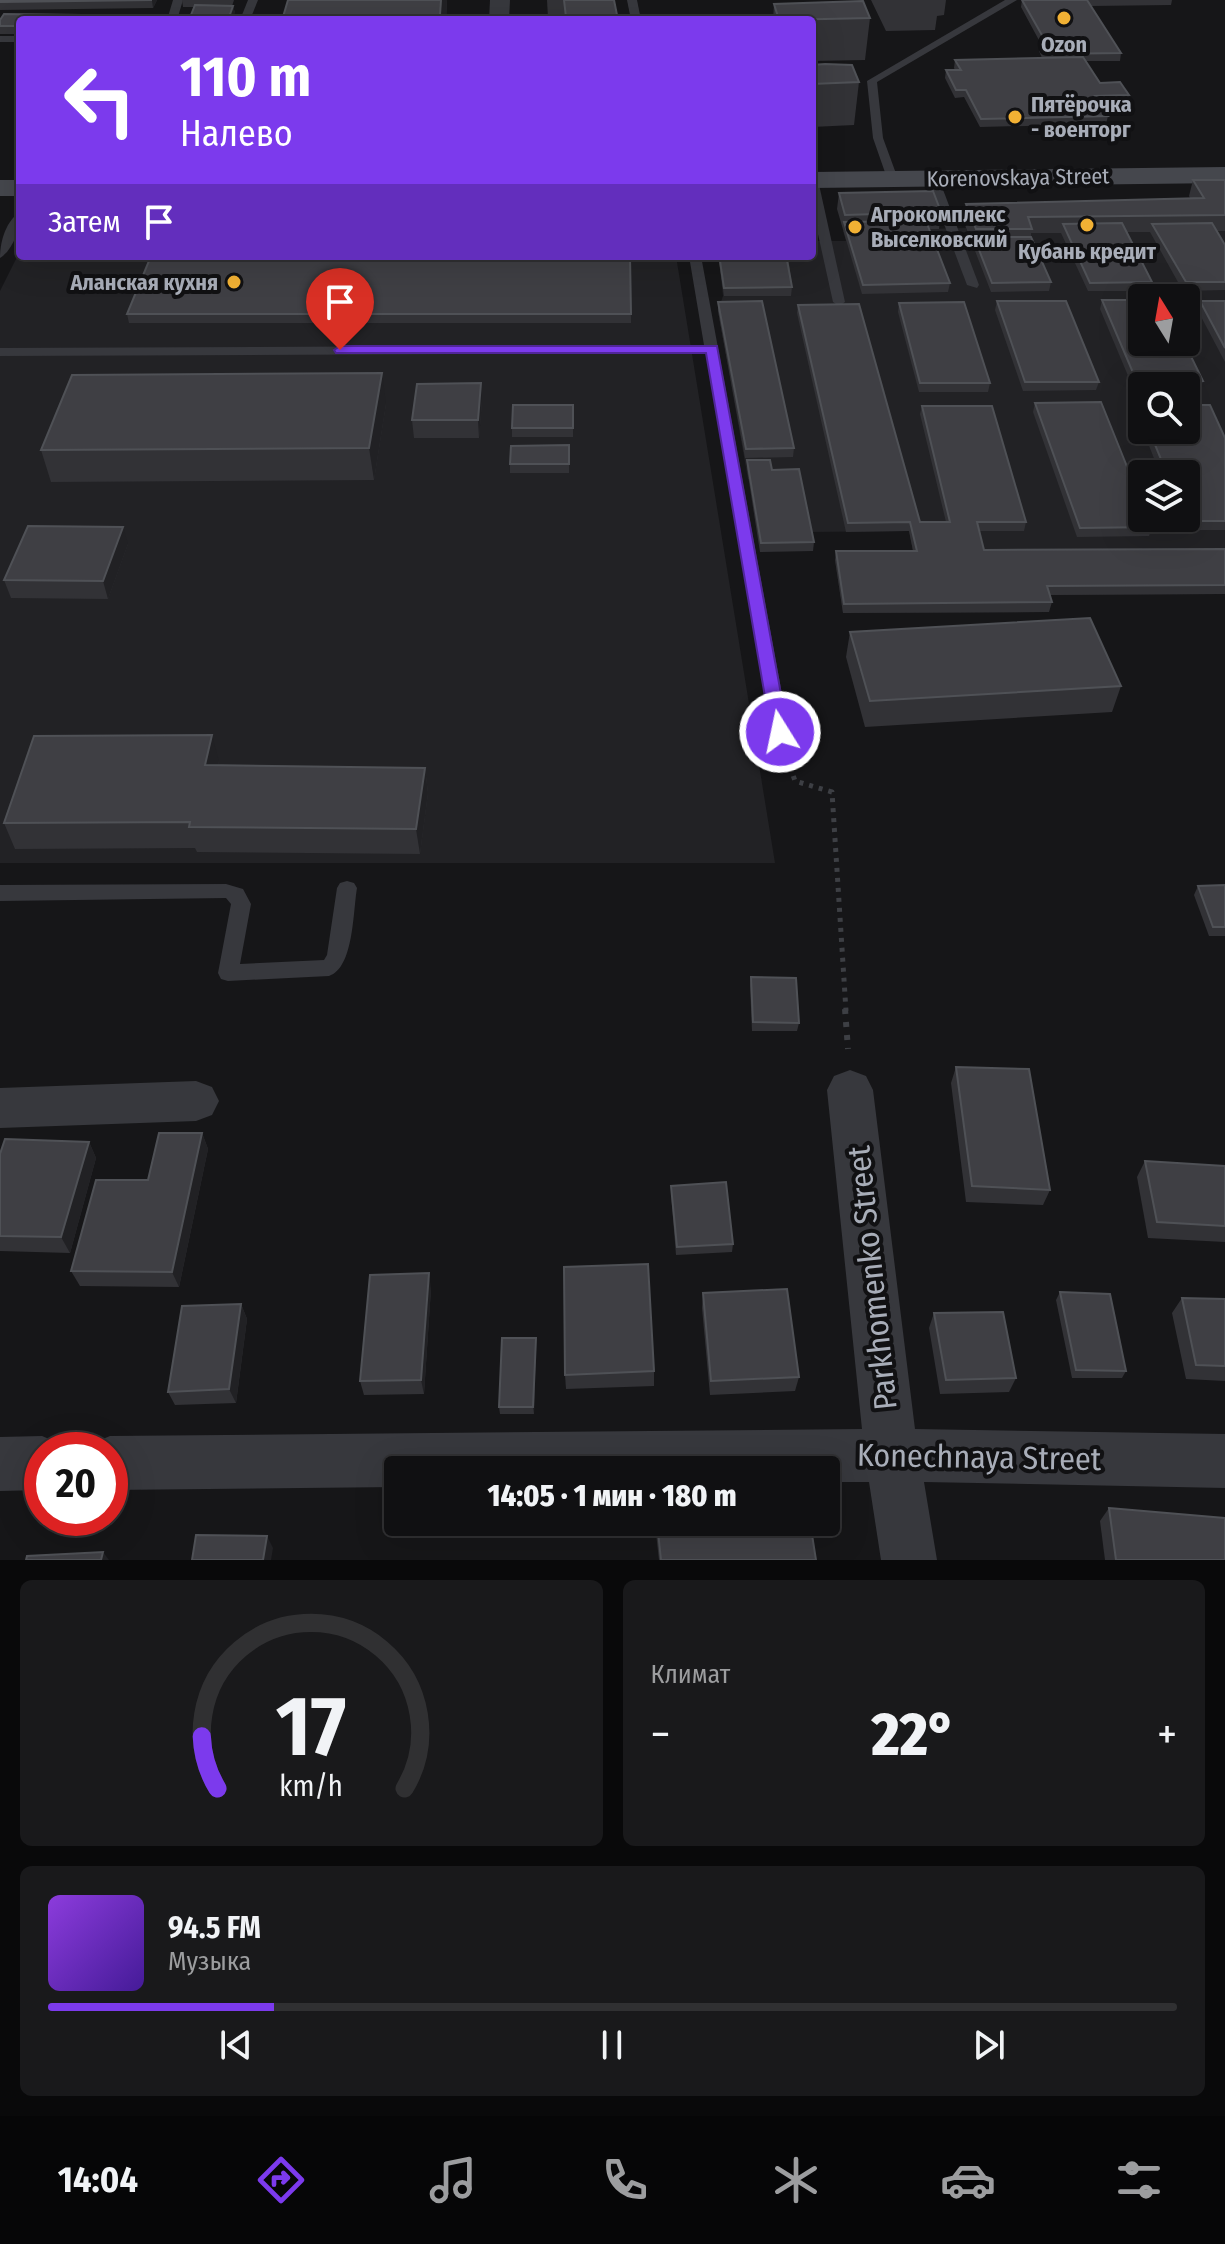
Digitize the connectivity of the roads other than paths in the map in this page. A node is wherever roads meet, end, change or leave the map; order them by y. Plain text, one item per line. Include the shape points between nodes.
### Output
1 (1012, 0) edge
2 (857, 81) edge
3 (872, 81) junction
4 (1225, 175) edge
5 (892, 179) junction
6 (933, 179) junction
7 (816, 180) edge
8 (816, 198) edge
9 (16, 224) edge
10 (0, 254) edge
11 (696, 260) edge
12 (973, 285) dead end
13 (839, 302) edge
14 (712, 349) junction
15 (0, 352) edge
16 (780, 732) road end
17 (347, 888) dead end
18 (0, 893) edge
19 (850, 1090) road end
20 (196, 1101) dead end
21 (0, 1108) edge
22 (892, 1455) junction
23 (1225, 1461) edge
24 (24, 1463) edge
25 (128, 1463) edge
26 (0, 1464) edge
27 (909, 1560) edge

1 - 3 lane
2 - 3 lane
3 - 5 lane via 878,138
4 - 6 street, Korenovskaya Street
5 - 6 street, Korenovskaya Street
5 - 7 street, Korenovskaya Street
6 - 12 lane
8 - 13 lane
9 - 10 lane
11 - 14 lane
14 - 15 lane
14 - 16 lane
17 - 18 lane via 337,958 329,968 228,973 241,904 236,894
19 - 22 street, Parkhomenko Street
20 - 21 street
22 - 23 street, Konechnaya Street
22 - 25 street, Konechnaya Street
22 - 27 street, Parkhomenko Street
24 - 26 street

